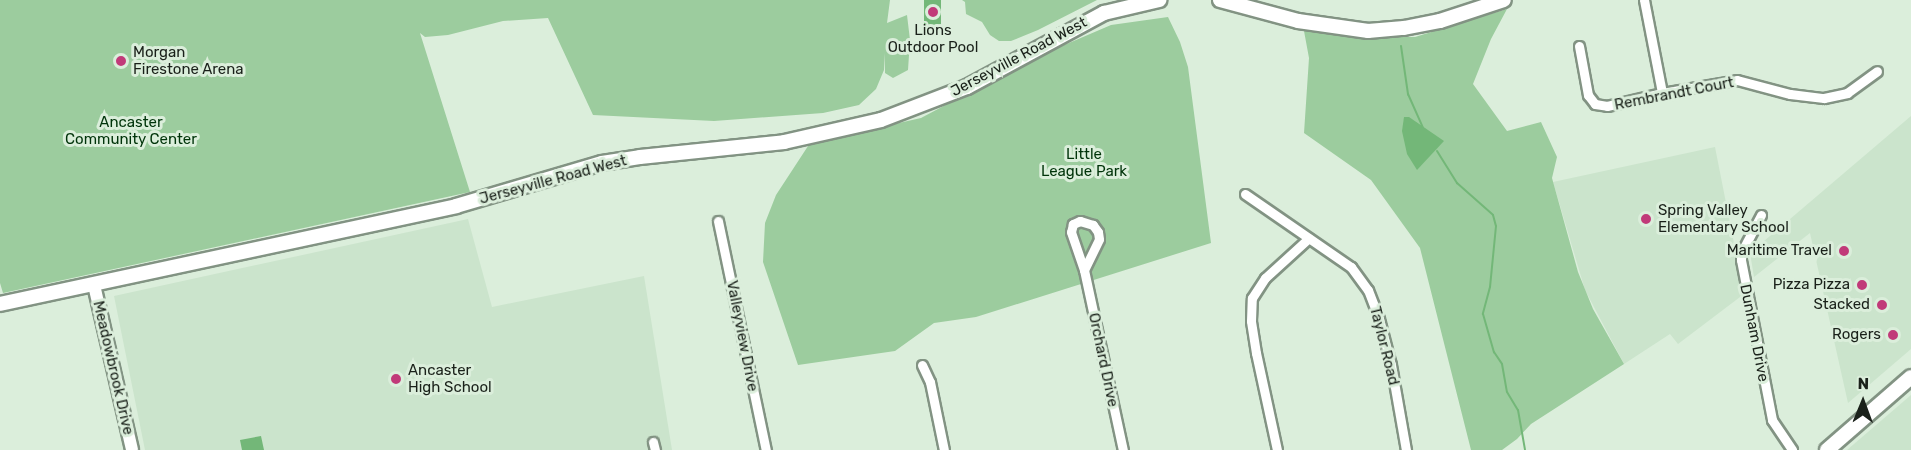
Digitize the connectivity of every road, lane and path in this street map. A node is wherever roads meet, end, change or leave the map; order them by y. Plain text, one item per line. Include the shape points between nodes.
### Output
1 (1159, 0) edge
2 (1220, 0) edge
3 (1504, 0) edge
4 (1644, 0) edge
5 (1579, 46) dead end
6 (1877, 71) dead end
7 (1662, 93) junction
8 (1245, 195) dead end
9 (1761, 215) dead end
10 (718, 221) dead end
11 (1309, 238) junction
12 (1084, 270) junction
13 (94, 285) junction
14 (0, 304) edge
15 (922, 365) dead end
16 (1911, 377) edge
17 (132, 450) edge
18 (766, 450) edge
19 (944, 450) edge
20 (1123, 450) edge
21 (1277, 450) edge
22 (1406, 450) edge
23 (1792, 450) edge
24 (1827, 450) edge

1 - 13 main road, Jerseyville Road West via 1104,13 967,87 881,120 784,142 602,163 456,206
2 - 3 main road via 1298,21 1368,31 1440,21
4 - 7 street
5 - 7 street, Rembrandt Court via 1584,85 1595,105 1607,106
6 - 7 street, Rembrandt Court via 1847,93 1824,98 1737,80
8 - 11 street, Taylor Road
9 - 23 street, Dunham Drive via 1740,260 1772,420
10 - 18 street, Valleyview Drive
11 - 21 street via 1265,278 1252,298 1256,353
11 - 22 street, Taylor Road via 1351,267 1368,290 1390,365
12 - 12 street, Orchard Drive via 1099,239 1093,225 1080,221 1073,224 1071,232
12 - 20 street, Orchard Drive
13 - 14 main road, Jerseyville Road West
13 - 17 street, Meadowbrook Drive
15 - 19 street via 930,382
16 - 24 main road

